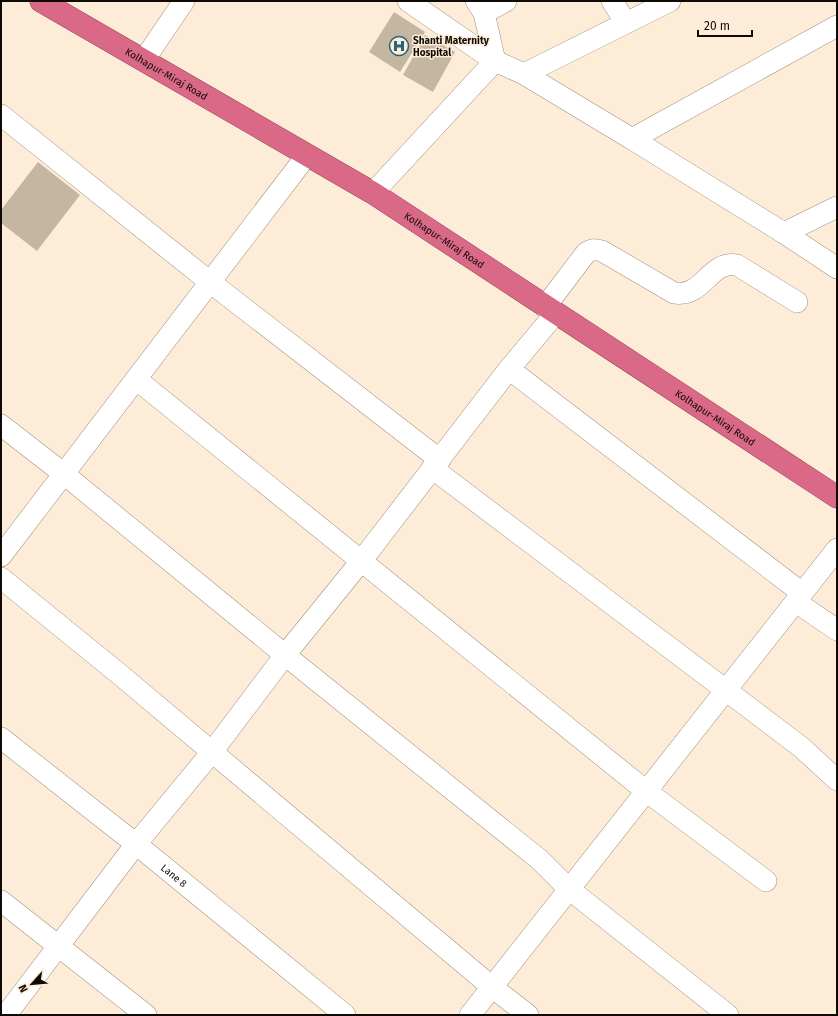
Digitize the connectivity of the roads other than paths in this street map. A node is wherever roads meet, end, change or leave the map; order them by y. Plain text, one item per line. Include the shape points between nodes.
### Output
1 (42, 1) edge
2 (184, 1) edge
3 (408, 1) edge
4 (506, 1) edge
5 (612, 1) edge
6 (670, 1) edge
7 (480, 7) edge
8 (626, 23) junction
9 (837, 26) edge
10 (144, 60) junction
11 (495, 61) junction
12 (524, 74) junction
13 (1, 115) edge
14 (632, 139) junction
15 (307, 155) junction
16 (373, 193) junction
17 (837, 207) edge
18 (784, 233) junction
19 (837, 268) edge
20 (210, 282) junction
21 (797, 302) dead end
22 (550, 310) junction
23 (509, 369) junction
24 (136, 379) junction
25 (1, 425) edge
26 (436, 464) junction
27 (64, 474) junction
28 (837, 497) edge
29 (837, 549) edge
30 (1, 556) edge
31 (362, 560) junction
32 (1, 578) edge
33 (799, 598) junction
34 (837, 630) edge
35 (285, 655) junction
36 (725, 691) junction
37 (1, 738) edge
38 (212, 752) junction
39 (837, 780) edge
40 (646, 791) junction
41 (136, 844) junction
42 (766, 881) dead end
43 (569, 889) junction
44 (1, 901) edge
45 (58, 946) junction
46 (492, 987) junction
47 (6, 1015) edge
48 (146, 1015) edge
49 (345, 1015) edge
50 (470, 1015) edge
51 (528, 1015) edge
52 (728, 1015) edge

1 - 10 highway, Kolhapur-Miraj Road
2 - 10 street
3 - 11 street
4 - 7 street
5 - 8 street
6 - 8 street
7 - 11 street
8 - 12 street
9 - 14 street
10 - 15 highway, Kolhapur-Miraj Road
11 - 12 street
11 - 16 street
12 - 14 street
13 - 20 street
14 - 18 street
15 - 16 highway, Kolhapur-Miraj Road
15 - 20 street
16 - 22 highway, Kolhapur-Miraj Road
17 - 18 street
18 - 19 street
20 - 24 street
20 - 26 street
21 - 22 street via 737,265 731,264 720,268 693,290 674,293 595,249 586,253
22 - 23 street
22 - 28 highway, Kolhapur-Miraj Road
23 - 26 street
23 - 33 street
24 - 27 street
24 - 31 street
25 - 27 street
26 - 31 street
26 - 36 street
27 - 30 street
27 - 35 street
29 - 33 street
31 - 35 street
31 - 40 street
32 - 38 street
33 - 34 street
33 - 36 street
35 - 38 street
35 - 43 street via 540,860
36 - 39 street via 801,747
36 - 40 street
37 - 41 street, Lane 8
38 - 41 street
38 - 46 street
40 - 42 street
40 - 43 street
41 - 45 street
41 - 49 street, Lane 8
43 - 46 street
43 - 52 street
44 - 45 street
45 - 47 street
45 - 48 street
46 - 50 street
46 - 51 street

